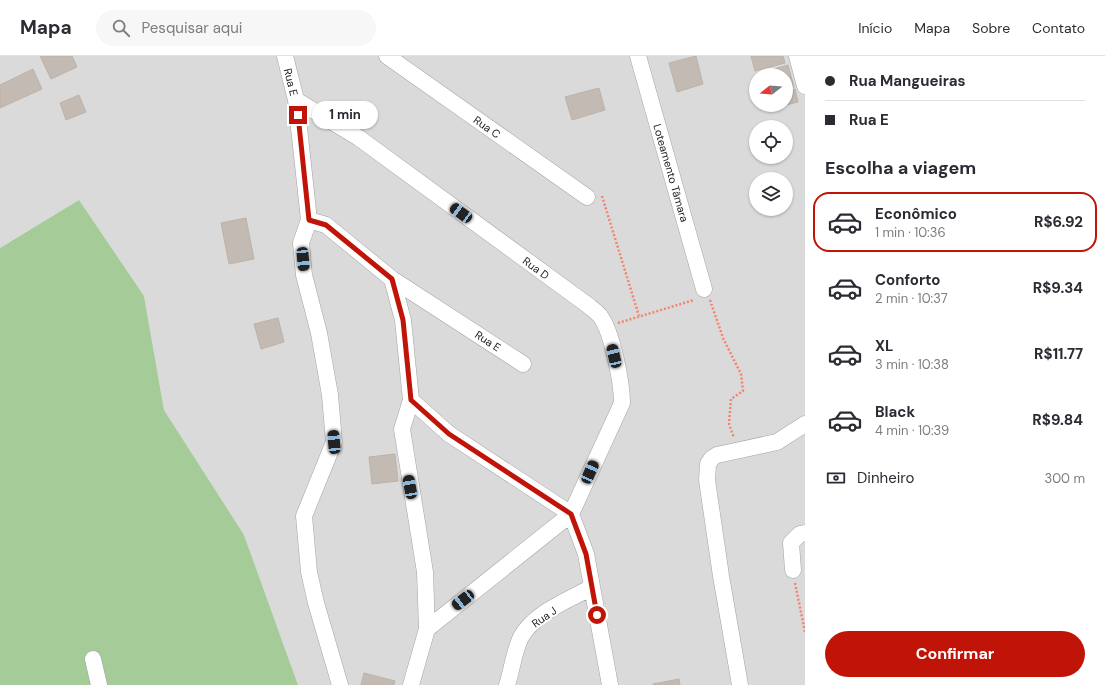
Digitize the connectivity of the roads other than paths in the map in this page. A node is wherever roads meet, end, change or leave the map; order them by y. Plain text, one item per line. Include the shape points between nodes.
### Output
1 (285, 56) edge
2 (387, 56) edge
3 (638, 56) edge
4 (797, 56) edge
5 (805, 86) edge
6 (296, 100) junction
7 (587, 197) road end
8 (309, 220) junction
9 (392, 279) junction
10 (706, 292) road end
11 (523, 364) dead end
12 (411, 400) junction
13 (805, 424) edge
14 (571, 514) junction
15 (805, 533) edge
16 (793, 570) road end
17 (592, 587) junction
18 (427, 629) junction
19 (93, 659) dead end
20 (99, 685) edge
21 (340, 685) edge
22 (411, 685) edge
23 (507, 685) edge
24 (610, 685) edge
25 (740, 685) edge

1 - 6 street, Rua E
2 - 7 street, Rua C
3 - 10 street, Loteamento Tâmara
4 - 5 street
6 - 8 street, Rua E
6 - 14 street, Rua D via 372,148 600,316 606,326 621,387 622,402
8 - 9 street, Rua E via 326,225
8 - 21 street via 301,243 304,275 319,333 330,395 334,442 304,516 310,578
9 - 11 street, Rua E
9 - 12 street via 403,320
12 - 14 street via 449,434
12 - 18 street via 402,429 425,572
13 - 25 street via 777,442 724,452 712,458 708,464 707,480
14 - 17 street via 586,554
14 - 18 street
15 - 16 street via 800,534 791,543
17 - 23 street, Rua J via 544,614 527,629 521,638
17 - 24 street
18 - 22 street
19 - 20 street

